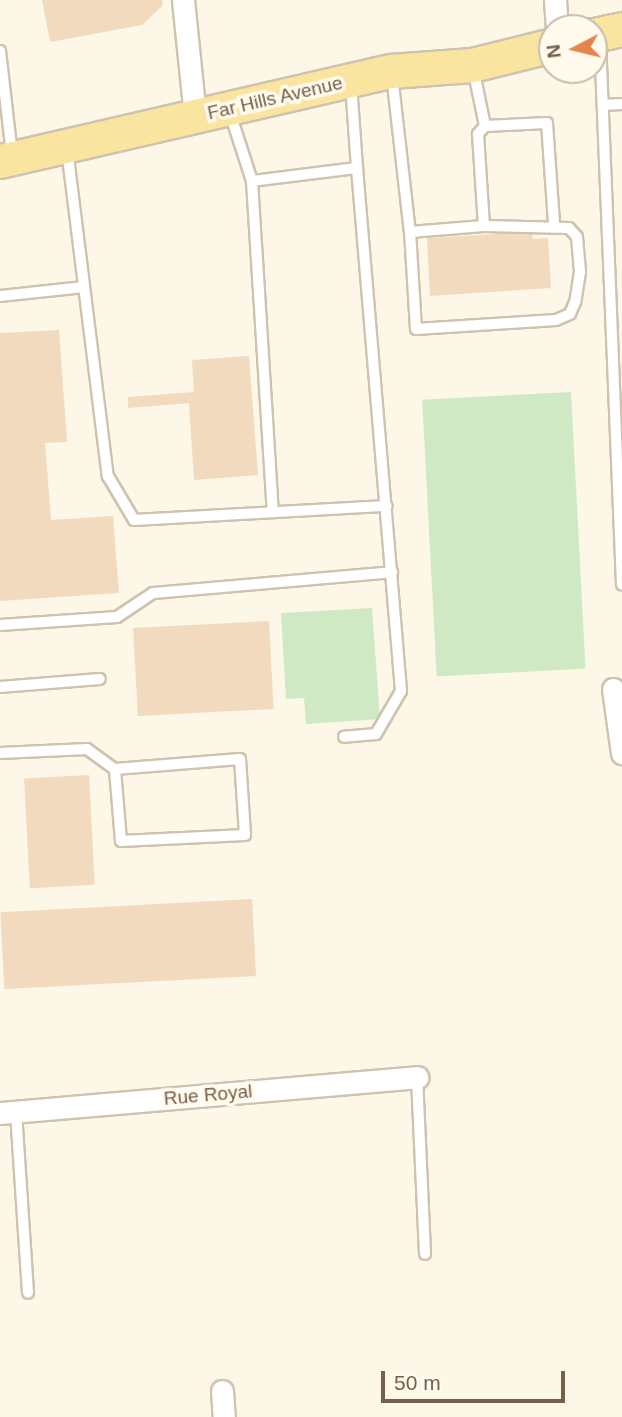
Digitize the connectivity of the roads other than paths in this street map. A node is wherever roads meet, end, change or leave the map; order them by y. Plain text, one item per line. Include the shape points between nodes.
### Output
1 (183, 0) edge
2 (538, 48) edge
3 (0, 51) edge
4 (472, 65) junction
5 (391, 71) junction
6 (351, 80) junction
7 (604, 84) edge
8 (622, 104) edge
9 (603, 105) junction
10 (229, 109) junction
11 (195, 117) junction
12 (485, 126) junction
13 (67, 146) junction
14 (6, 159) edge
15 (357, 168) junction
16 (252, 181) junction
17 (554, 224) junction
18 (484, 226) junction
19 (410, 232) junction
20 (622, 257) edge
21 (609, 260) junction
22 (85, 288) junction
23 (0, 296) edge
24 (387, 506) junction
25 (274, 512) junction
26 (621, 535) edge
27 (392, 572) junction
28 (622, 585) edge
29 (0, 625) edge
30 (100, 679) dead end
31 (0, 687) edge
32 (613, 690) dead end
33 (345, 737) dead end
34 (622, 752) edge
35 (0, 753) edge
36 (115, 769) junction
37 (417, 1077) joint
38 (8, 1112) edge
39 (425, 1254) dead end
40 (28, 1293) dead end
41 (222, 1391) dead end
42 (224, 1417) edge

1 - 11 street
2 - 4 main road, Far Hills Avenue
3 - 14 lane
4 - 5 main road, Far Hills Avenue
4 - 12 lane
5 - 6 main road, Far Hills Avenue
5 - 19 lane
6 - 10 main road, Far Hills Avenue
6 - 15 lane
7 - 9 lane
8 - 9 lane
9 - 21 lane
10 - 11 main road, Far Hills Avenue
10 - 16 lane
11 - 13 main road, Far Hills Avenue
12 - 17 lane via 547,123
12 - 18 lane via 478,134
13 - 14 main road, Far Hills Avenue
13 - 22 lane
15 - 16 lane
15 - 24 lane
16 - 25 lane
17 - 18 lane
17 - 19 lane via 569,228 577,237 580,272 569,314 556,320 416,329
18 - 19 lane
20 - 21 lane
21 - 26 lane
22 - 23 lane
22 - 25 lane via 108,476 134,520
24 - 25 lane
24 - 27 lane
26 - 28 lane
27 - 29 lane via 153,593 117,617
27 - 33 lane via 401,691 376,734
30 - 31 lane
32 - 34 street
35 - 36 lane via 87,749
36 - 36 lane via 240,759 246,835 121,841
37 - 38 street, Rue Royal
37 - 39 lane
38 - 40 lane
41 - 42 street

